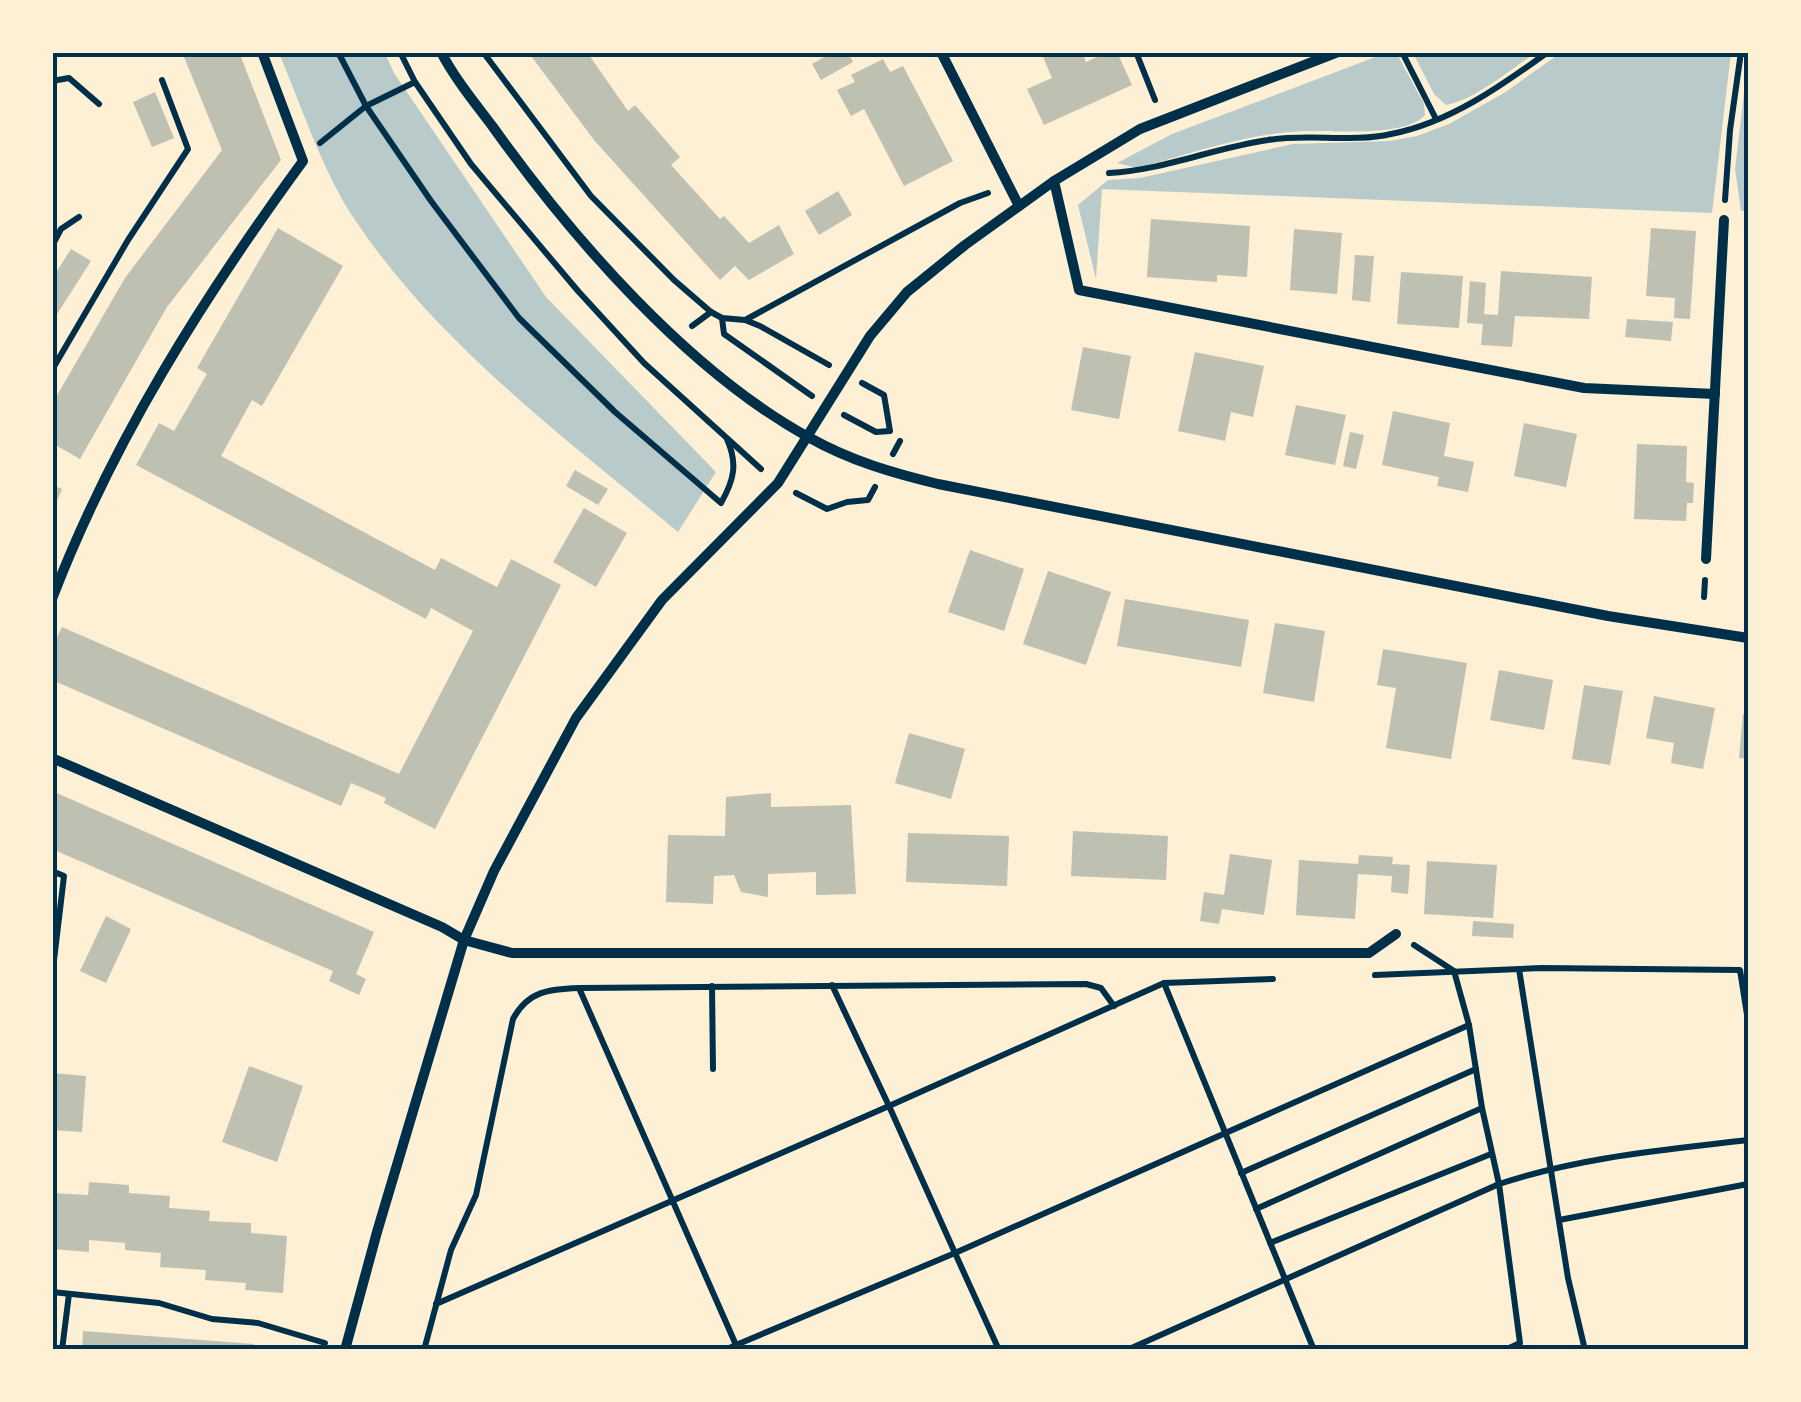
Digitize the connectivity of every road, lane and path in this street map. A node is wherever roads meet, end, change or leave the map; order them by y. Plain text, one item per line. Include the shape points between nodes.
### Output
1 (262, 52) edge
2 (338, 52) edge
3 (441, 52) edge
4 (483, 52) edge
5 (941, 52) edge
6 (1136, 52) edge
7 (1338, 52) edge
8 (1402, 52) edge
9 (1548, 52) edge
10 (1741, 52) edge
11 (162, 80) dead end
12 (52, 81) edge
13 (415, 82) dead end
14 (100, 104) dead end
15 (366, 106) junction
16 (1436, 118) junction
17 (1163, 120) junction
18 (324, 139) dead end
19 (1108, 174) dead end
20 (1054, 181) junction
21 (1008, 186) junction
22 (1019, 206) junction
23 (80, 216) dead end
24 (1724, 220) joint
25 (52, 246) edge
26 (722, 318) junction
27 (745, 320) junction
28 (52, 370) edge
29 (846, 375) junction
30 (1715, 394) junction
31 (826, 406) junction
32 (726, 437) dead end
33 (808, 437) junction
34 (1706, 559) dead end
35 (52, 598) edge
36 (1748, 638) edge
37 (52, 758) edge
38 (52, 872) edge
39 (1396, 934) joint
40 (464, 940) junction
41 (1519, 969) junction
42 (1454, 971) junction
43 (1372, 975) dead end
44 (52, 977) edge
45 (1278, 978) dead end
46 (1164, 983) junction
47 (832, 985) junction
48 (712, 986) junction
49 (579, 988) junction
50 (1114, 1006) junction
51 (1748, 1021) edge
52 (1469, 1025) junction
53 (713, 1069) dead end
54 (1476, 1069) junction
55 (889, 1106) junction
56 (1482, 1108) junction
57 (1223, 1132) junction
58 (1748, 1140) edge
59 (1491, 1154) junction
60 (1550, 1167) junction
61 (1241, 1173) junction
62 (1499, 1184) junction
63 (1748, 1184) edge
64 (671, 1199) junction
65 (1256, 1209) junction
66 (1559, 1220) junction
67 (1270, 1243) junction
68 (955, 1253) junction
69 (1284, 1280) junction
70 (52, 1292) edge
71 (69, 1294) junction
72 (436, 1304) junction
73 (738, 1347) edge
74 (346, 1349) edge
75 (62, 1350) edge
76 (424, 1350) edge
77 (725, 1350) edge
78 (999, 1350) edge
79 (1127, 1350) edge
80 (1314, 1350) edge
81 (1504, 1350) edge
82 (1585, 1350) edge

1 - 35 street via 303,162 233,257 145,400
2 - 15 path
3 - 33 street via 519,164 635,298 757,405
4 - 26 path via 590,196
5 - 21 street
6 - 17 path
7 - 17 street
8 - 16 path
9 - 16 path
10 - 24 path
11 - 28 path via 188,149
12 - 14 path via 70,78
13 - 15 path
15 - 18 path
15 - 32 path via 519,318 721,503 734,474
16 - 19 path via 1390,135 1268,140 1157,169
17 - 20 street
20 - 22 street
20 - 30 street via 1079,290 1584,388
21 - 22 street
21 - 27 path via 960,202
22 - 29 street via 907,292
23 - 25 path via 61,229
24 - 30 street
26 - 27 path
26 - 31 path via 724,334
27 - 29 path
29 - 31 street
29 - 31 path via 884,395 890,431 876,432
30 - 34 street
31 - 33 street
33 - 36 street via 848,458 938,484
33 - 40 street via 778,483 662,600 576,718
37 - 40 street
38 - 44 path via 64,876
39 - 40 street via 1369,952 1283,954 512,953
39 - 42 path
40 - 74 street
41 - 42 path
41 - 51 path via 1740,970
41 - 60 path
42 - 43 path
42 - 52 path
45 - 46 path
46 - 50 path
46 - 57 path
47 - 48 path
47 - 50 path via 1086,984 1102,988
47 - 55 path
48 - 49 path
48 - 53 path
49 - 64 path
49 - 72 path via 536,993 513,1019 476,1195
50 - 55 path
52 - 54 path
52 - 57 path
54 - 56 path
54 - 61 path
55 - 64 path
55 - 68 path
56 - 59 path
56 - 65 path
57 - 61 path
57 - 68 path
58 - 60 path
59 - 62 path
59 - 67 path
60 - 62 path
60 - 66 path
61 - 65 path
62 - 69 path
62 - 81 path via 1520,1343
63 - 66 path
64 - 72 path
64 - 73 path
65 - 67 path
66 - 82 path
67 - 69 path
68 - 73 path
68 - 78 path
69 - 79 path
69 - 80 path
70 - 71 path
71 - 74 path via 258,1323
71 - 75 path
72 - 76 path
73 - 77 path

